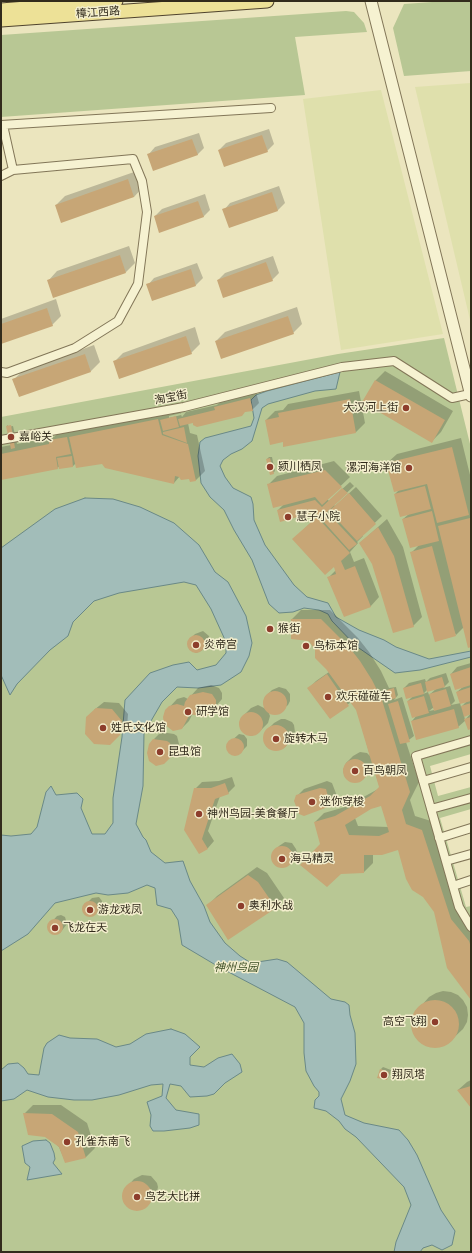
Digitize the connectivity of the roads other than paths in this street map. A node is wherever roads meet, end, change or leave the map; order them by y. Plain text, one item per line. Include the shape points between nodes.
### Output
1 (116, 1) edge
2 (267, 1) edge
3 (371, 1) edge
4 (1, 10) edge
5 (1, 20) edge
6 (271, 108) dead end
7 (2, 125) edge
8 (13, 170) junction
9 (1, 176) edge
10 (467, 359) edge
11 (1, 372) edge
12 (471, 395) edge
13 (1, 440) edge
14 (471, 740) edge
15 (471, 767) edge
16 (423, 781) junction
17 (471, 798) edge
18 (431, 809) junction
19 (471, 828) edge
20 (439, 838) junction
21 (471, 854) edge
22 (446, 862) junction
23 (471, 880) edge
24 (453, 886) junction
25 (470, 925) edge

1 - 4 main road, 樟江西路
2 - 5 main road, 樟江西路
3 - 10 street
6 - 7 street
7 - 8 street
8 - 9 street
8 - 11 street via 132,159 142,181 147,212 138,284 118,321 75,348 7,373
10 - 12 street
12 - 13 street, 淘宝街 via 452,398 394,361 342,367 184,407
14 - 16 street via 416,756
15 - 16 street
16 - 18 street
17 - 18 street
18 - 20 street
19 - 20 street
20 - 22 street
21 - 22 street
22 - 24 street
23 - 24 street
24 - 25 street via 459,907

